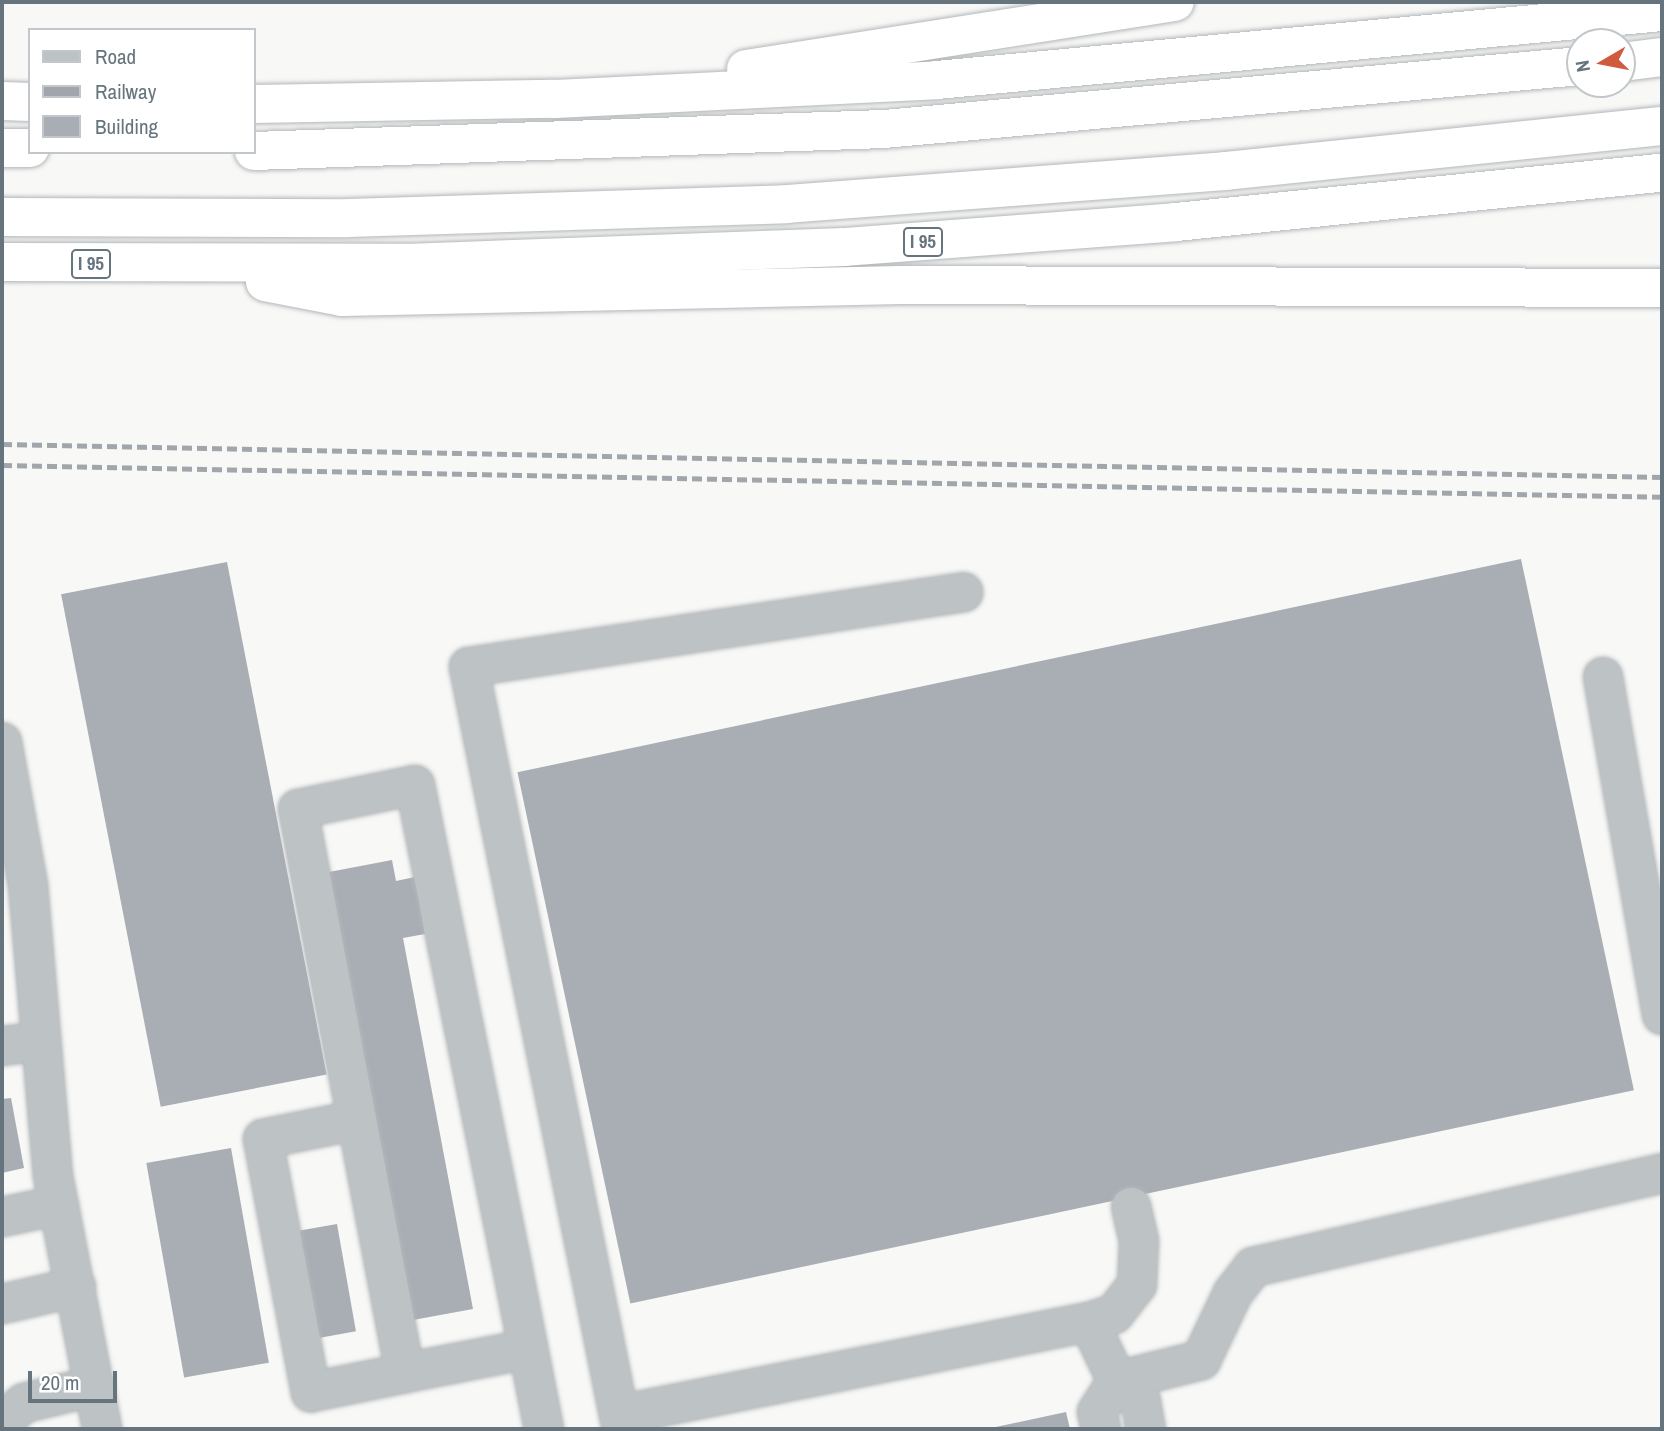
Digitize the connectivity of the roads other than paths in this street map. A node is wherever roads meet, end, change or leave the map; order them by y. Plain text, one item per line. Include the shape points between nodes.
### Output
1 (1175, 2) edge
2 (1662, 12) edge
3 (1662, 57) edge
4 (1636, 60) edge
5 (1566, 67) edge
6 (554, 99) junction
7 (2, 102) edge
8 (28, 102) edge
9 (256, 104) edge
10 (1662, 126) edge
11 (2, 148) edge
12 (28, 149) edge
13 (256, 151) edge
14 (1662, 173) edge
15 (2, 217) edge
16 (2, 262) edge
17 (181, 265) junction
18 (1662, 288) edge
19 (963, 592) dead end
20 (1603, 677) dead end
21 (2, 742) edge
22 (8, 817) edge
23 (1662, 1015) edge
24 (19, 1044) edge
25 (357, 1120) junction
26 (1662, 1173) edge
27 (59, 1205) junction
28 (1131, 1207) dead end
29 (2, 1217) edge
30 (76, 1287) junction
31 (2, 1304) edge
32 (1089, 1322) junction
33 (528, 1349) junction
34 (405, 1373) junction
35 (1117, 1381) junction
36 (95, 1386) junction
37 (2, 1422) edge
38 (620, 1422) edge
39 (102, 1429) edge
40 (544, 1429) edge
41 (1101, 1429) edge
42 (1146, 1429) edge

1 - 6 highway
2 - 6 highway via 1048,72
3 - 4 highway
5 - 13 highway via 884,129
6 - 9 highway
7 - 8 highway
10 - 15 highway via 1131,179 787,204 362,218
11 - 12 highway
14 - 17 highway, I 95 via 956,240 530,261
16 - 17 highway, I 95
17 - 18 highway via 342,297 913,285
19 - 38 lane via 469,667
20 - 23 lane
21 - 22 lane
22 - 24 lane via 27,885
24 - 27 lane
25 - 33 lane via 298,809 415,785
25 - 34 lane
25 - 34 lane via 263,1139 311,1392
26 - 35 lane via 1253,1267 1233,1293 1201,1360
27 - 29 lane
27 - 30 lane
28 - 32 lane via 1139,1241 1137,1285 1114,1314
30 - 31 lane
30 - 36 lane
32 - 35 lane
32 - 38 lane
33 - 34 lane
33 - 40 lane
35 - 41 lane via 1097,1412
35 - 42 lane via 1141,1402
36 - 37 lane via 24,1403
36 - 39 lane

